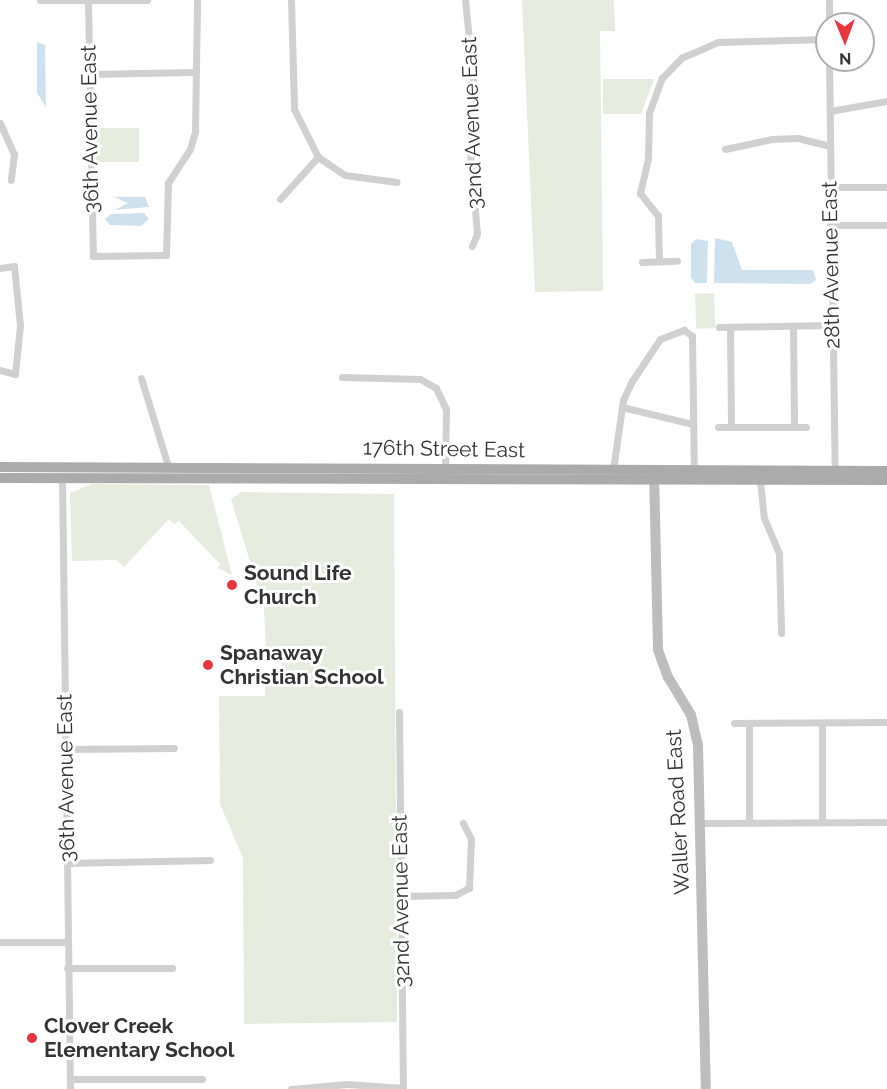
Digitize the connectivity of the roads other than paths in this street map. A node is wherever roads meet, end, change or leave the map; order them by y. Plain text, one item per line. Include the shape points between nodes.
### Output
1 (40, 0) edge
2 (147, 0) edge
3 (197, 0) edge
4 (291, 0) edge
5 (465, 0) edge
6 (88, 1) edge
7 (815, 40) edge
8 (194, 72) junction
9 (829, 72) edge
10 (89, 74) junction
11 (887, 101) edge
12 (830, 111) junction
13 (0, 123) edge
14 (830, 147) junction
15 (725, 150) dead end
16 (318, 157) junction
17 (10, 180) dead end
18 (397, 182) dead end
19 (831, 187) junction
20 (887, 187) edge
21 (280, 200) dead end
22 (830, 225) junction
23 (887, 225) edge
24 (472, 246) dead end
25 (659, 261) junction
26 (677, 261) dead end
27 (642, 262) dead end
28 (0, 268) edge
29 (832, 325) junction
30 (793, 326) junction
31 (719, 327) dead end
32 (730, 327) junction
33 (0, 370) edge
34 (342, 377) dead end
35 (141, 378) dead end
36 (622, 407) junction
37 (693, 424) junction
38 (718, 427) dead end
39 (731, 427) junction
40 (794, 427) junction
41 (806, 427) dead end
42 (168, 466) junction
43 (0, 467) edge
44 (613, 470) junction
45 (694, 471) junction
46 (835, 471) junction
47 (887, 471) edge
48 (62, 473) junction
49 (445, 474) junction
50 (655, 476) junction
51 (0, 478) edge
52 (887, 480) edge
53 (760, 481) junction
54 (792, 481) junction
55 (781, 633) dead end
56 (399, 712) dead end
57 (887, 722) edge
58 (734, 723) dead end
59 (822, 723) junction
60 (749, 724) junction
61 (174, 748) dead end
62 (65, 749) junction
63 (750, 822) junction
64 (822, 822) junction
65 (887, 822) edge
66 (463, 823) dead end
67 (702, 823) junction
68 (210, 860) dead end
69 (67, 863) junction
70 (401, 896) junction
71 (0, 942) edge
72 (67, 942) junction
73 (67, 968) junction
74 (171, 968) dead end
75 (69, 1079) junction
76 (202, 1079) dead end
77 (404, 1088) edge
78 (70, 1089) edge
79 (291, 1089) edge
80 (706, 1089) edge

1 - 6 street
2 - 6 street
3 - 8 street
4 - 16 street via 294,109
5 - 24 street, 32nd Avenue East via 473,77 470,152 477,234
6 - 10 street, 36th Avenue East
7 - 25 street via 710,44 681,58 662,78 649,113 648,158 640,193 658,216
8 - 10 street
8 - 10 street, 36th Avenue East via 195,131 190,149 168,183 166,255 93,256
9 - 12 street, 28th Avenue East
11 - 12 street
12 - 14 street, 28th Avenue East
13 - 17 street via 14,154
14 - 15 street via 798,138 772,139
14 - 19 street, 28th Avenue East
16 - 18 street via 353,177
16 - 21 street
19 - 20 street
19 - 22 street, 28th Avenue East
22 - 23 street
22 - 29 street, 28th Avenue East
25 - 26 street
25 - 27 street
28 - 33 street via 14,266 20,315 15,374
29 - 30 street
29 - 46 street, 28th Avenue East
30 - 32 street
30 - 40 street
31 - 32 street
32 - 39 street
34 - 49 street via 420,379 434,386 446,410
35 - 42 street
36 - 37 street
36 - 37 street via 653,346 675,331 689,331
36 - 44 street
37 - 45 street
38 - 39 street
39 - 40 street
40 - 41 street
42 - 48 main road, 176th Street East
42 - 49 main road, 176th Street East
43 - 48 main road, 176th Street East
44 - 49 main road, 176th Street East
44 - 50 main road, 176th Street East
45 - 46 main road, 176th Street East
45 - 50 main road, 176th Street East
46 - 47 main road, 176th Street East
46 - 54 main road via 831,476 799,476
48 - 49 main road, 176th Street East
48 - 51 main road, 176th Street East
48 - 62 street, 36th Avenue East
49 - 50 main road, 176th Street East
50 - 53 main road, 176th Street East
50 - 67 street, Waller Road East via 658,650 696,727
52 - 54 main road, 176th Street East
53 - 54 main road, 176th Street East
53 - 55 street via 764,518 779,554
56 - 70 street, 32nd Avenue East
57 - 59 street
58 - 60 street
59 - 60 street
59 - 64 street
60 - 63 street
61 - 62 street
62 - 69 street, 36th Avenue East
63 - 64 street
63 - 67 street
64 - 65 street
66 - 70 street via 471,839 469,888 455,895
67 - 80 street, Waller Road East
68 - 69 street
69 - 72 street, 36th Avenue East
70 - 77 street, 32nd Avenue East
71 - 72 street
72 - 73 street, 36th Avenue East
73 - 74 street
73 - 75 street, 36th Avenue East
75 - 76 street
75 - 78 street, 36th Avenue East
77 - 79 street via 347,1084

